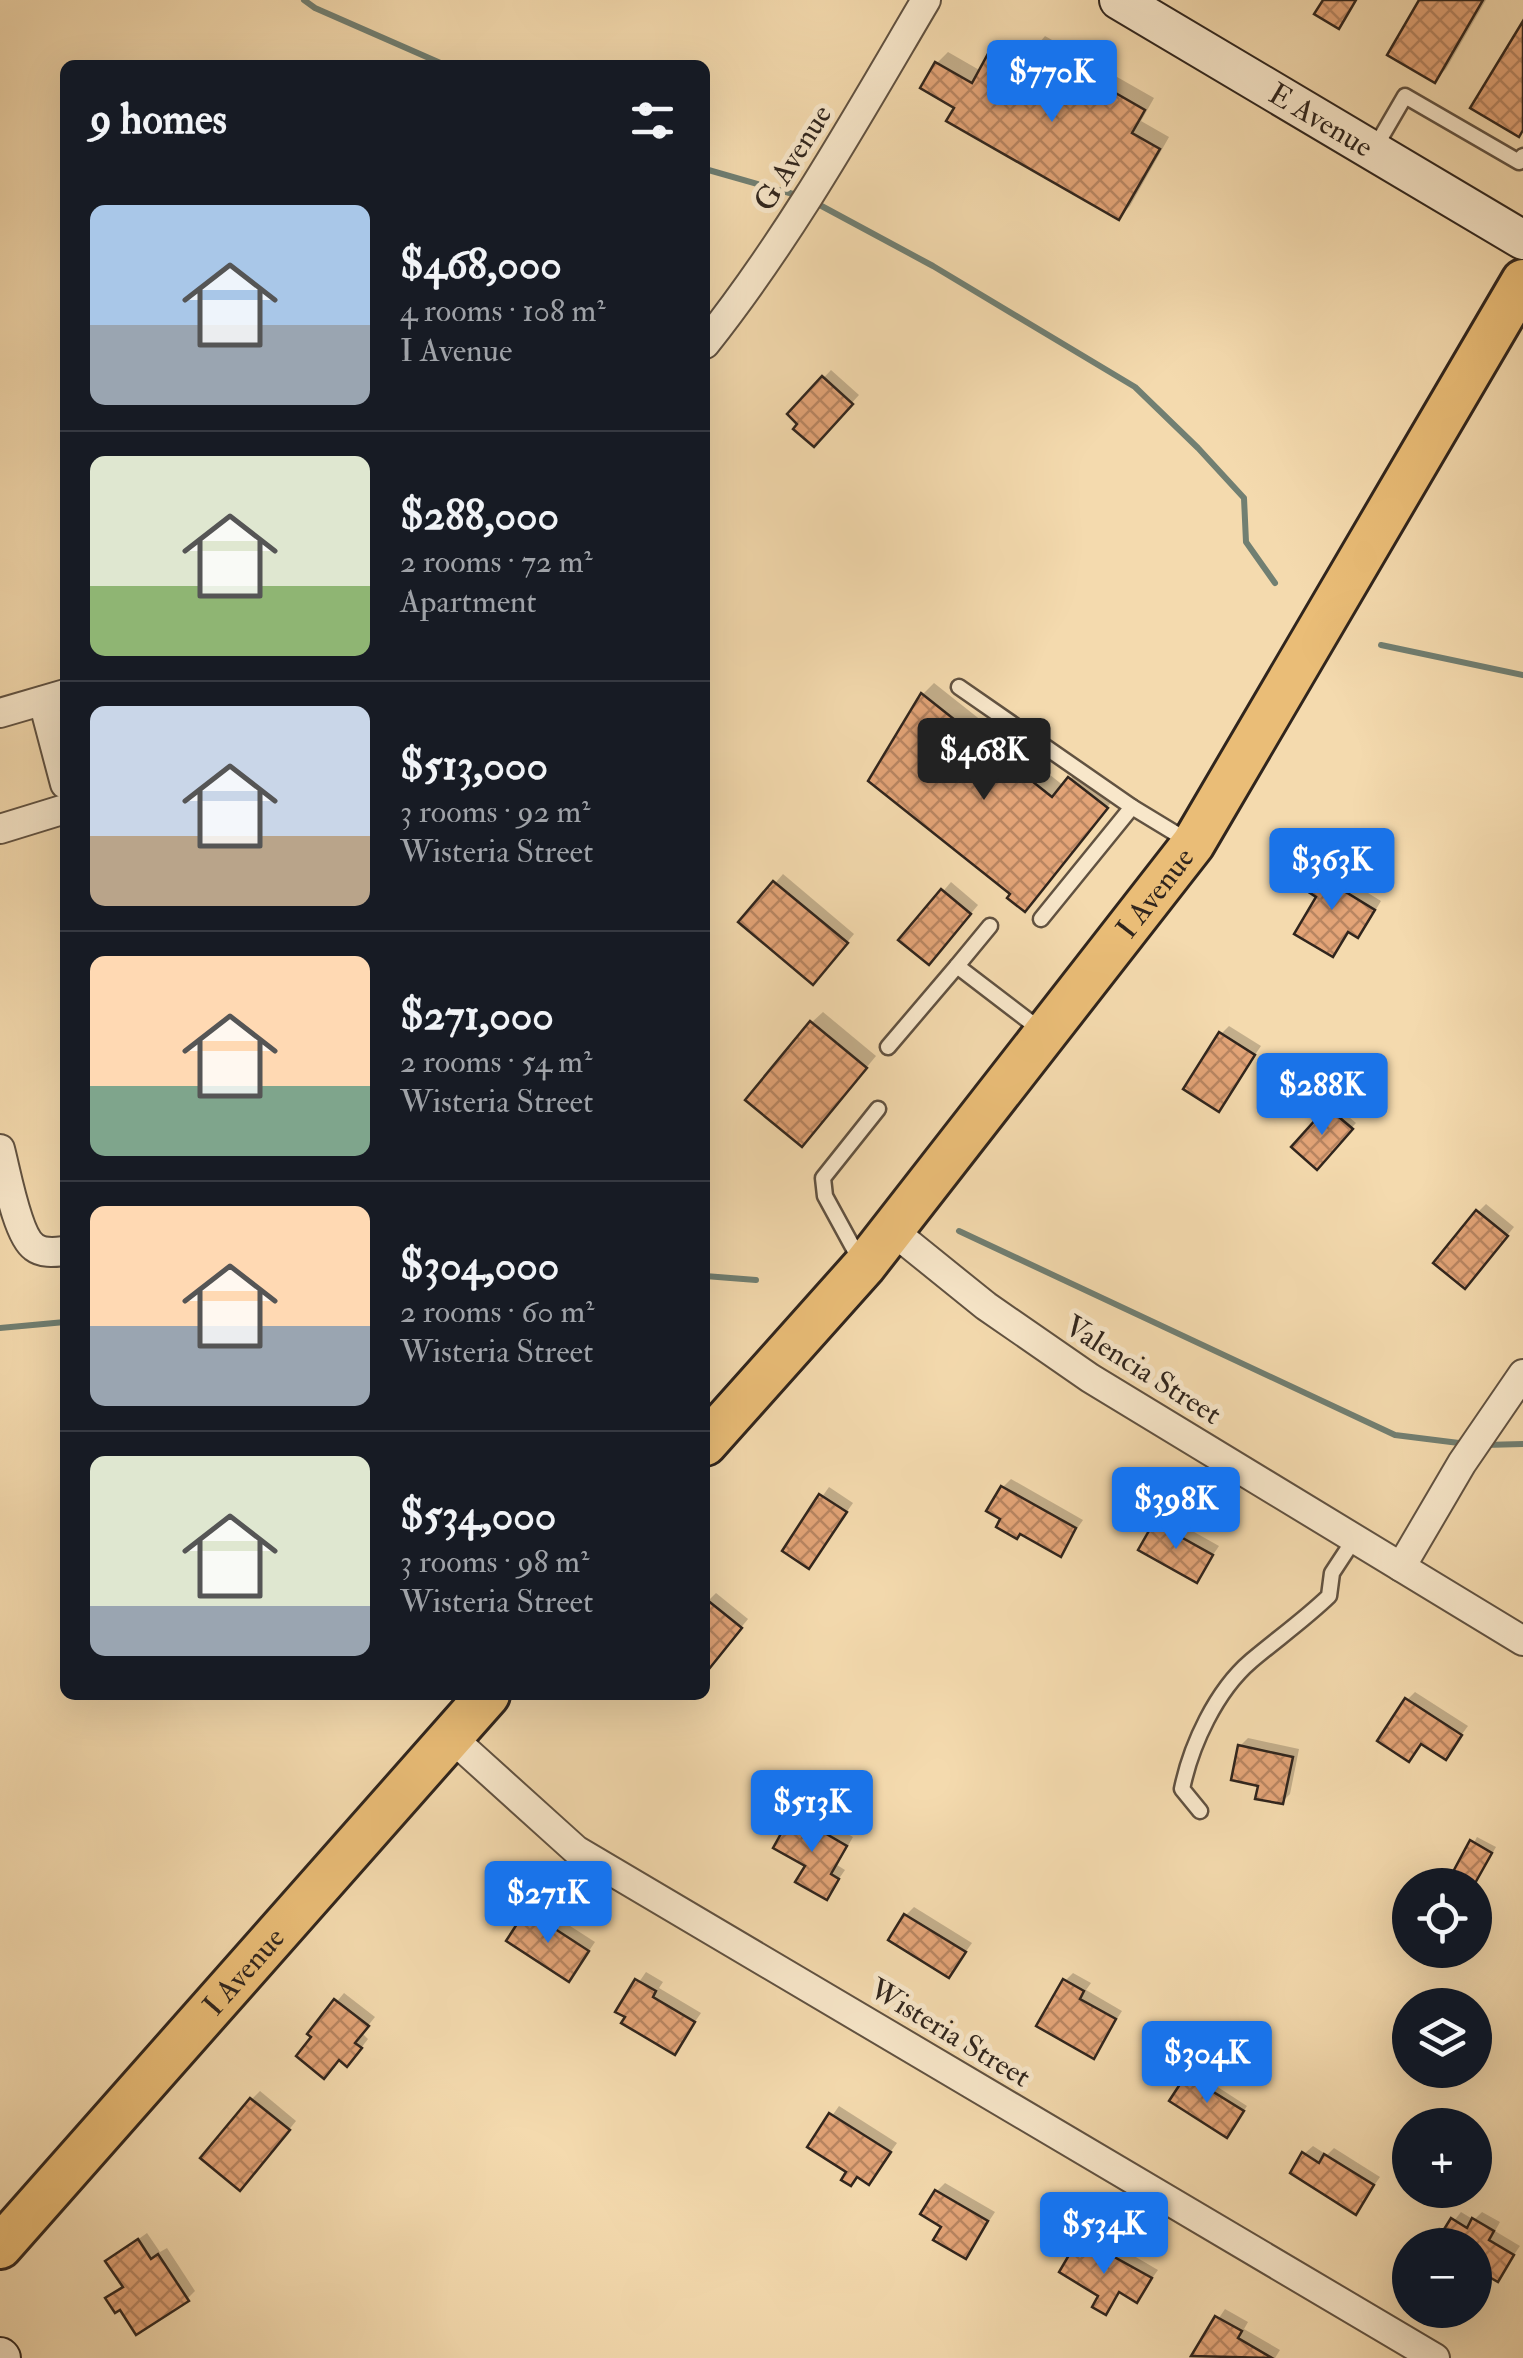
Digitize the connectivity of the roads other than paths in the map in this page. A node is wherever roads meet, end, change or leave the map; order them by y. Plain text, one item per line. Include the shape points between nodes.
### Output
1 (926, 0) edge
2 (1118, 0) edge
3 (1372, 152) junction
4 (1523, 156) edge
5 (1523, 240) edge
6 (1523, 282) edge
7 (710, 338) edge
8 (959, 687) dead end
9 (54, 697) edge
10 (0, 713) edge
11 (60, 744) edge
12 (1132, 807) junction
13 (60, 811) edge
14 (0, 830) edge
15 (1193, 844) junction
16 (1041, 919) dead end
17 (990, 926) dead end
18 (957, 966) junction
19 (1046, 1035) junction
20 (888, 1047) dead end
21 (878, 1108) dead end
22 (0, 1149) edge
23 (893, 1231) junction
24 (60, 1251) edge
25 (864, 1266) junction
26 (1523, 1374) edge
27 (710, 1438) edge
28 (1355, 1538) junction
29 (1401, 1567) junction
30 (1523, 1642) edge
31 (484, 1700) edge
32 (452, 1738) junction
33 (1200, 1811) dead end
34 (0, 2248) edge
35 (1435, 2358) edge

1 - 7 street, G Avenue via 807,198
2 - 3 street, E Avenue
3 - 4 lane via 1405,96 1519,162
3 - 5 street, E Avenue
6 - 15 main road, I Avenue
8 - 12 lane
9 - 10 street
9 - 11 street
12 - 15 lane
12 - 16 lane
13 - 14 street
15 - 19 main road, I Avenue
17 - 18 lane
18 - 19 lane
18 - 20 lane
19 - 23 main road, I Avenue
21 - 25 lane via 823,1178 830,1207
22 - 24 street via 22,1230 33,1247
23 - 25 main road, I Avenue
23 - 28 street, Valencia Street via 1090,1378
25 - 27 main road, I Avenue
26 - 29 street
28 - 29 street, Valencia Street
28 - 33 lane via 1332,1573 1329,1596 1225,1692 1189,1756 1182,1789
29 - 30 street, Valencia Street
31 - 32 main road, I Avenue
32 - 34 main road, I Avenue
32 - 35 street, Wisteria Street via 576,1850

